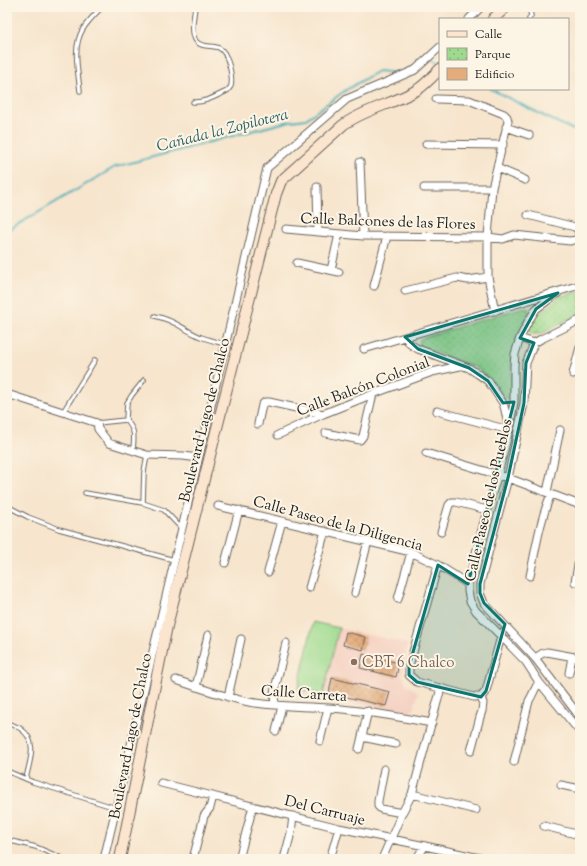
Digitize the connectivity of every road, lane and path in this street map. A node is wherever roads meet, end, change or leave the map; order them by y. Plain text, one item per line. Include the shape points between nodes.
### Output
1 (102, 7) edge
2 (195, 7) edge
3 (481, 7) edge
4 (506, 7) edge
5 (527, 7) edge
6 (470, 18) edge
7 (494, 18) edge
8 (530, 18) edge
9 (439, 48) edge
10 (439, 70) edge
11 (80, 91) dead end
12 (436, 99) dead end
13 (193, 102) dead end
14 (506, 127) junction
15 (529, 135) dead end
16 (426, 144) dead end
17 (502, 145) junction
18 (360, 162) dead end
19 (497, 168) junction
20 (525, 180) dead end
21 (317, 187) dead end
22 (424, 188) dead end
23 (492, 188) junction
24 (528, 215) dead end
25 (286, 230) dead end
26 (318, 232) junction
27 (339, 234) junction
28 (363, 236) junction
29 (387, 236) junction
30 (488, 237) junction
31 (297, 263) dead end
32 (331, 270) junction
33 (339, 272) dead end
34 (488, 277) junction
35 (374, 286) dead end
36 (580, 286) edge
37 (405, 291) dead end
38 (558, 293) junction
39 (495, 311) junction
40 (155, 316) dead end
41 (580, 320) edge
42 (405, 337) junction
43 (520, 338) junction
44 (225, 344) junction
45 (534, 344) junction
46 (580, 347) edge
47 (364, 349) dead end
48 (96, 360) dead end
49 (460, 366) junction
50 (573, 374) dead end
51 (144, 380) dead end
52 (7, 394) edge
53 (373, 394) junction
54 (514, 402) junction
55 (524, 403) junction
56 (503, 404) junction
57 (437, 411) dead end
58 (63, 412) junction
59 (324, 414) junction
60 (126, 420) junction
61 (97, 423) junction
62 (258, 424) dead end
63 (509, 430) junction
64 (560, 430) dead end
65 (326, 433) dead end
66 (278, 435) dead end
67 (133, 450) junction
68 (426, 453) dead end
69 (147, 455) junction
70 (198, 458) junction
71 (498, 474) junction
72 (508, 478) junction
73 (85, 493) dead end
74 (549, 493) junction
75 (143, 503) junction
76 (580, 505) edge
77 (7, 506) edge
78 (218, 506) dead end
79 (239, 510) junction
80 (487, 510) junction
81 (282, 521) junction
82 (182, 529) junction
83 (325, 531) junction
84 (441, 532) dead end
85 (368, 541) junction
86 (411, 552) junction
87 (580, 554) edge
88 (174, 560) junction
89 (225, 563) dead end
90 (438, 565) junction
91 (268, 572) dead end
92 (530, 576) dead end
93 (575, 582) dead end
94 (468, 584) junction
95 (309, 588) dead end
96 (355, 593) dead end
97 (398, 599) dead end
98 (505, 624) junction
99 (208, 635) dead end
100 (501, 636) junction
101 (241, 639) dead end
102 (286, 643) dead end
103 (572, 656) junction
104 (535, 658) junction
105 (580, 658) edge
106 (568, 673) dead end
107 (176, 680) dead end
108 (539, 682) junction
109 (196, 687) junction
110 (441, 688) junction
111 (228, 696) junction
112 (481, 696) junction
113 (279, 706) junction
114 (328, 708) junction
115 (368, 711) junction
116 (580, 717) edge
117 (7, 723) edge
118 (432, 723) junction
119 (276, 731) dead end
120 (580, 732) edge
121 (362, 737) junction
122 (320, 741) dead end
123 (396, 744) dead end
124 (359, 749) dead end
125 (471, 751) dead end
126 (514, 762) dead end
127 (384, 769) dead end
128 (7, 771) edge
129 (26, 779) junction
130 (161, 783) dead end
131 (561, 785) dead end
132 (580, 789) edge
133 (412, 794) junction
134 (214, 796) junction
135 (253, 806) junction
136 (116, 808) junction
137 (476, 810) dead end
138 (402, 813) junction
139 (293, 816) junction
140 (544, 826) dead end
141 (340, 828) junction
142 (580, 835) edge
143 (391, 839) junction
144 (7, 840) edge
145 (425, 846) junction
146 (465, 857) edge
147 (64, 859) edge
148 (104, 859) edge
149 (120, 859) edge
150 (194, 859) edge
151 (239, 859) edge
152 (284, 859) edge
153 (330, 859) edge
154 (382, 859) edge
155 (416, 859) edge
156 (484, 859) edge

1 - 11 lane via 83,28 78,38
2 - 13 lane via 196,40 200,45 224,51 231,84 227,91 205,101
3 - 6 street
4 - 7 main road
5 - 8 lane
9 - 44 street via 415,70 347,99 267,168
10 - 149 main road, Boulevard Lago de Chalco via 418,89 352,119 281,181 167,626
12 - 14 street via 469,100 504,114 508,121
14 - 15 street
14 - 17 street
16 - 17 street
17 - 19 street
18 - 28 street
19 - 20 street
19 - 23 street
21 - 26 street
22 - 23 street
23 - 30 street
24 - 30 street, Calle Balcones de las Flores via 575,227 579,231 579,236 570,242 514,235 503,239
25 - 26 street, Calle Balcones de las Flores
26 - 27 street, Calle Balcones de las Flores
27 - 28 street, Calle Balcones de las Flores
27 - 32 street
28 - 29 street, Calle Balcones de las Flores
29 - 30 street, Calle Balcones de las Flores
29 - 35 street
30 - 34 street
31 - 32 street
32 - 33 street
34 - 37 street via 468,280 456,278
34 - 39 street
36 - 38 street, Calle Balcón Colonial
38 - 39 street, Calle Balcón Colonial
38 - 43 street, Calle Paseo de los Pueblos via 536,309
39 - 42 street, Calle Balcón Colonial
40 - 44 lane via 172,321 202,337
41 - 45 street
42 - 47 street, Calle Balcón Colonial
42 - 49 street, Calle Balcón Colonial via 418,350
43 - 45 street
43 - 54 street, Calle Paseo de los Pueblos via 515,354
44 - 70 street
45 - 55 street, Calle Paseo de los Pueblos via 526,363
46 - 50 street
48 - 58 lane
49 - 53 street, Calle Balcón Colonial via 432,372
49 - 56 street, Calle Balcón Colonial via 469,368 488,381
51 - 60 lane via 127,403
52 - 58 street
53 - 59 street, Calle Balcón Colonial
53 - 65 street via 360,440
54 - 55 street
54 - 56 street
54 - 63 street, Calle Paseo de los Pueblos
55 - 72 street, Calle Paseo de los Pueblos
56 - 63 street, Calle Balcón Colonial
57 - 63 street
58 - 61 street
59 - 62 street via 265,402
59 - 66 street, Calle Balcón Colonial
60 - 61 lane
60 - 67 lane via 134,434
61 - 67 street via 98,429 109,443
63 - 71 street, Calle Paseo de los Pueblos
64 - 74 street
67 - 69 street
68 - 71 street
69 - 70 street
69 - 75 lane
70 - 82 street
71 - 72 street
71 - 80 street, Calle Paseo de los Pueblos
72 - 74 street
72 - 98 street, Calle Paseo de los Pueblos via 480,584 484,603
73 - 75 lane
74 - 76 street
74 - 92 street
75 - 82 lane via 164,510
77 - 88 lane via 59,530
78 - 79 street, Calle Paseo de la Diligencia
79 - 81 street, Calle Paseo de la Diligencia
79 - 89 street
80 - 84 street via 452,502
80 - 94 street, Calle Paseo de los Pueblos
81 - 83 street, Calle Paseo de la Diligencia
81 - 91 street
82 - 88 street
83 - 85 street, Calle Paseo de la Diligencia
83 - 95 street
85 - 86 street, Calle Paseo de la Diligencia
85 - 96 street
86 - 90 street, Calle Paseo de la Diligencia
86 - 97 street
87 - 93 street
88 - 136 street
90 - 94 street, Calle Paseo de la Diligencia
90 - 110 street via 409,666 409,675 417,682
94 - 100 street via 470,601 476,611
98 - 100 street
98 - 104 street, Calle Paseo de los Pueblos
99 - 109 street
100 - 108 street via 526,662
100 - 112 street via 486,691
101 - 111 street
102 - 113 street via 274,693
103 - 104 street via 547,652
103 - 105 street
103 - 106 street
104 - 116 street, Calle Paseo de los Pueblos
107 - 109 street, Calle Carreta
108 - 120 street
108 - 126 street via 529,701
109 - 111 street, Calle Carreta
110 - 112 street via 474,697
110 - 118 street
111 - 113 street, Calle Carreta
112 - 125 street via 482,711
113 - 114 street, Calle Carreta
113 - 119 street
114 - 115 street, Calle Carreta
114 - 122 street
115 - 118 street, Calle Carreta
115 - 121 street
117 - 129 lane via 29,736 32,746
118 - 133 street
121 - 123 street
121 - 124 street
127 - 138 street via 378,806 381,809
128 - 129 lane
129 - 136 lane
130 - 134 street, Del Carruaje
131 - 132 street
133 - 137 street
133 - 138 street
134 - 135 street, Del Carruaje
134 - 150 street via 204,816
135 - 139 street, Del Carruaje
135 - 151 street
136 - 148 street
138 - 143 street
139 - 141 street, Del Carruaje
139 - 152 street
140 - 142 street
141 - 143 street, Del Carruaje
141 - 153 street
143 - 145 street, Del Carruaje
143 - 154 street
144 - 147 lane via 36,847
145 - 146 street, Del Carruaje
145 - 155 street
146 - 156 street, Del Carruaje

